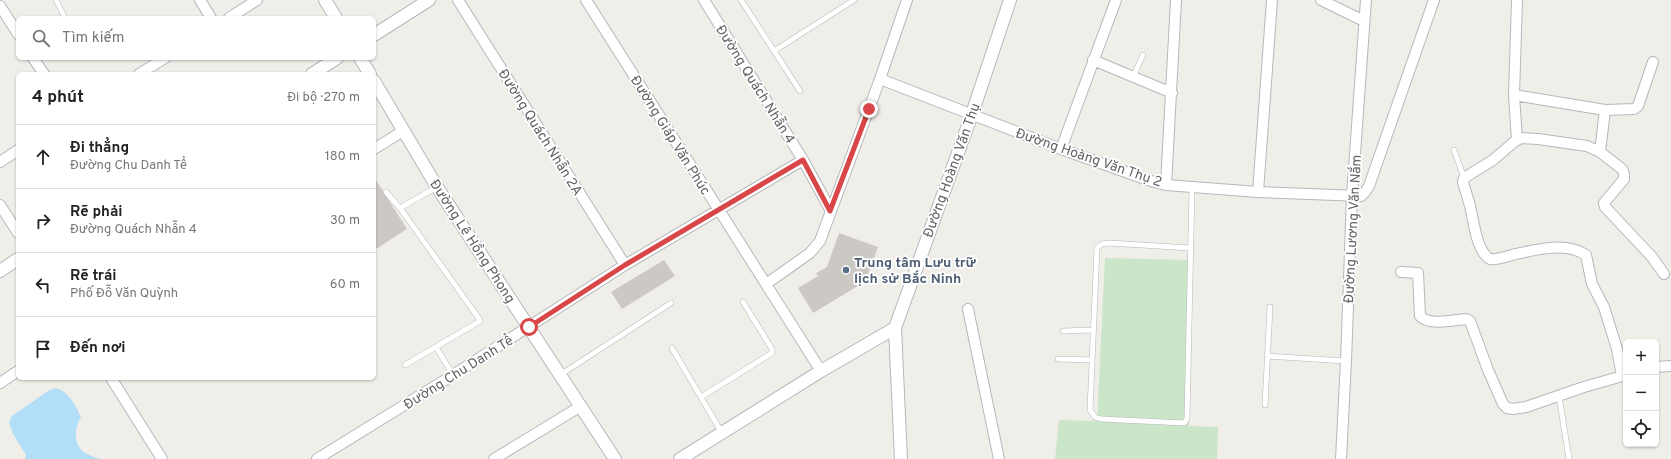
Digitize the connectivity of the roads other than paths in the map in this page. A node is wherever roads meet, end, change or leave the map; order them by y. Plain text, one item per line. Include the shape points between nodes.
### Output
1 (56, 0) edge
2 (200, 0) edge
3 (257, 0) edge
4 (326, 0) edge
5 (429, 0) edge
6 (458, 0) edge
7 (586, 0) edge
8 (704, 0) edge
9 (741, 0) edge
10 (854, 0) edge
11 (907, 0) edge
12 (1010, 0) edge
13 (1116, 0) edge
14 (1176, 0) edge
15 (1272, 0) edge
16 (1321, 0) edge
17 (1366, 0) edge
18 (1434, 0) edge
19 (1517, 0) edge
20 (0, 6) edge
21 (64, 16) edge
22 (210, 16) edge
23 (232, 16) edge
24 (335, 16) edge
25 (1364, 22) junction
26 (16, 31) edge
27 (376, 34) edge
28 (774, 51) junction
29 (1143, 55) dead end
30 (34, 60) edge
31 (162, 60) edge
32 (334, 60) edge
33 (361, 60) edge
34 (1093, 60) junction
35 (1653, 62) dead end
36 (43, 72) edge
37 (142, 72) edge
38 (315, 72) edge
39 (369, 72) edge
40 (1133, 77) junction
41 (880, 79) junction
42 (376, 84) edge
43 (800, 92) dead end
44 (1172, 93) junction
45 (1514, 95) junction
46 (1604, 110) junction
47 (972, 114) junction
48 (403, 131) junction
49 (1517, 140) junction
50 (376, 148) edge
51 (1061, 149) junction
52 (1454, 150) dead end
53 (16, 151) edge
54 (1600, 152) junction
55 (803, 160) junction
56 (0, 162) edge
57 (1464, 178) junction
58 (1166, 185) junction
59 (1192, 187) junction
60 (437, 188) junction
61 (386, 192) dead end
62 (1258, 192) junction
63 (1352, 196) junction
64 (0, 205) edge
65 (400, 208) junction
66 (719, 210) junction
67 (830, 211) junction
68 (16, 230) edge
69 (1190, 248) junction
70 (16, 260) edge
71 (625, 265) junction
72 (0, 271) edge
73 (1401, 272) dead end
74 (1664, 274) dead end
75 (766, 284) junction
76 (743, 302) dead end
77 (671, 303) dead end
78 (1270, 307) dead end
79 (968, 309) dead end
80 (529, 327) junction
81 (895, 328) junction
82 (1093, 330) junction
83 (1063, 331) dead end
84 (436, 347) junction
85 (672, 348) dead end
86 (1267, 356) junction
87 (1058, 359) dead end
88 (1092, 360) junction
89 (1346, 361) junction
90 (405, 364) dead end
91 (1671, 366) edge
92 (1659, 367) edge
93 (821, 371) junction
94 (16, 372) edge
95 (453, 375) junction
96 (560, 375) junction
97 (1624, 375) edge
98 (1623, 376) edge
99 (112, 380) edge
100 (0, 383) edge
101 (1559, 396) junction
102 (701, 397) junction
103 (1265, 405) dead end
104 (580, 406) junction
105 (722, 433) junction
106 (162, 459) edge
107 (317, 459) edge
108 (494, 459) edge
109 (615, 459) edge
110 (680, 459) edge
111 (901, 459) edge
112 (999, 459) edge
113 (1340, 459) edge
114 (1569, 459) edge

1 - 21 lane
2 - 22 street
3 - 23 street
4 - 24 street
5 - 27 street
6 - 71 street, Đường Quách Nhẫn 2A
7 - 66 street, Đường Giáp Văn Phúc
8 - 55 street, Đường Quách Nhẫn 4
9 - 28 lane
10 - 28 lane
11 - 41 street
12 - 47 street, Đường Hoàng Văn Thụ
13 - 34 street
14 - 44 street
15 - 62 street
16 - 25 street
17 - 25 street, Đường Lương Văn Nắm
18 - 63 street via 1369,186 1361,196
19 - 45 street
20 - 26 street
25 - 63 street, Đường Lương Văn Nắm
28 - 43 lane
29 - 40 lane
30 - 36 street
31 - 37 street
32 - 38 street
33 - 39 street
34 - 40 street
34 - 51 street
35 - 46 street via 1638,106 1634,109
40 - 44 street
41 - 47 street, Đường Hoàng Văn Thụ 2
41 - 67 street
42 - 48 street, Đường Lê Hồng Phong
44 - 58 street
45 - 46 street
45 - 49 street
46 - 54 street
47 - 51 street, Đường Hoàng Văn Thụ 2
47 - 81 street, Đường Hoàng Văn Thụ
48 - 50 street
48 - 60 street, Đường Lê Hồng Phong
49 - 54 street via 1521,138 1562,142 1587,146
49 - 57 street via 1494,160
51 - 58 street, Đường Hoàng Văn Thụ 2
52 - 57 lane
53 - 56 street
54 - 74 street via 1622,169 1624,174 1624,179 1604,203 1604,207 1652,257
55 - 66 street, Đường Chu Danh Tể
55 - 67 street, Đường Quách Nhẫn 4
57 - 97 street via 1476,235 1487,258 1493,260 1558,247 1574,250 1586,256 1592,284 1604,307
58 - 59 street, Đường Hoàng Văn Thụ 2
59 - 62 street, Đường Hoàng Văn Thụ 2
59 - 69 lane
60 - 65 lane
60 - 80 street, Đường Lê Hồng Phong
61 - 65 lane
62 - 63 street, Đường Hoàng Văn Thụ 2
63 - 89 street, Đường Lương Văn Nắm
64 - 68 street
65 - 84 lane via 480,320
66 - 71 street, Đường Chu Danh Tể
66 - 75 street, Đường Giáp Văn Phúc
67 - 75 street via 816,246 797,263
69 - 82 lane via 1102,244 1097,248
69 - 88 lane via 1187,419 1184,423 1096,417 1090,410
70 - 72 street
71 - 80 street, Đường Chu Danh Tể
73 - 101 street via 1418,273 1420,316 1423,320 1470,321 1488,370 1507,408 1526,407
75 - 93 street, Đường Giáp Văn Phúc
76 - 102 lane via 772,349 772,354
77 - 96 lane
78 - 86 lane
79 - 112 street
80 - 95 street, Đường Chu Danh Tể
80 - 96 street, Đường Lê Hồng Phong
81 - 93 street
81 - 111 street
82 - 83 lane
82 - 88 lane
84 - 90 lane
84 - 95 lane
85 - 102 lane
86 - 89 lane
86 - 103 lane
87 - 88 lane
89 - 113 street, Đường Lương Văn Nắm
91 - 92 street
93 - 105 street
94 - 100 street
95 - 107 street, Đường Chu Danh Tể
96 - 104 street, Đường Lê Hồng Phong
98 - 101 street
99 - 106 street
101 - 114 lane
102 - 105 lane
104 - 108 street
104 - 109 street, Đường Lê Hồng Phong
105 - 110 street

